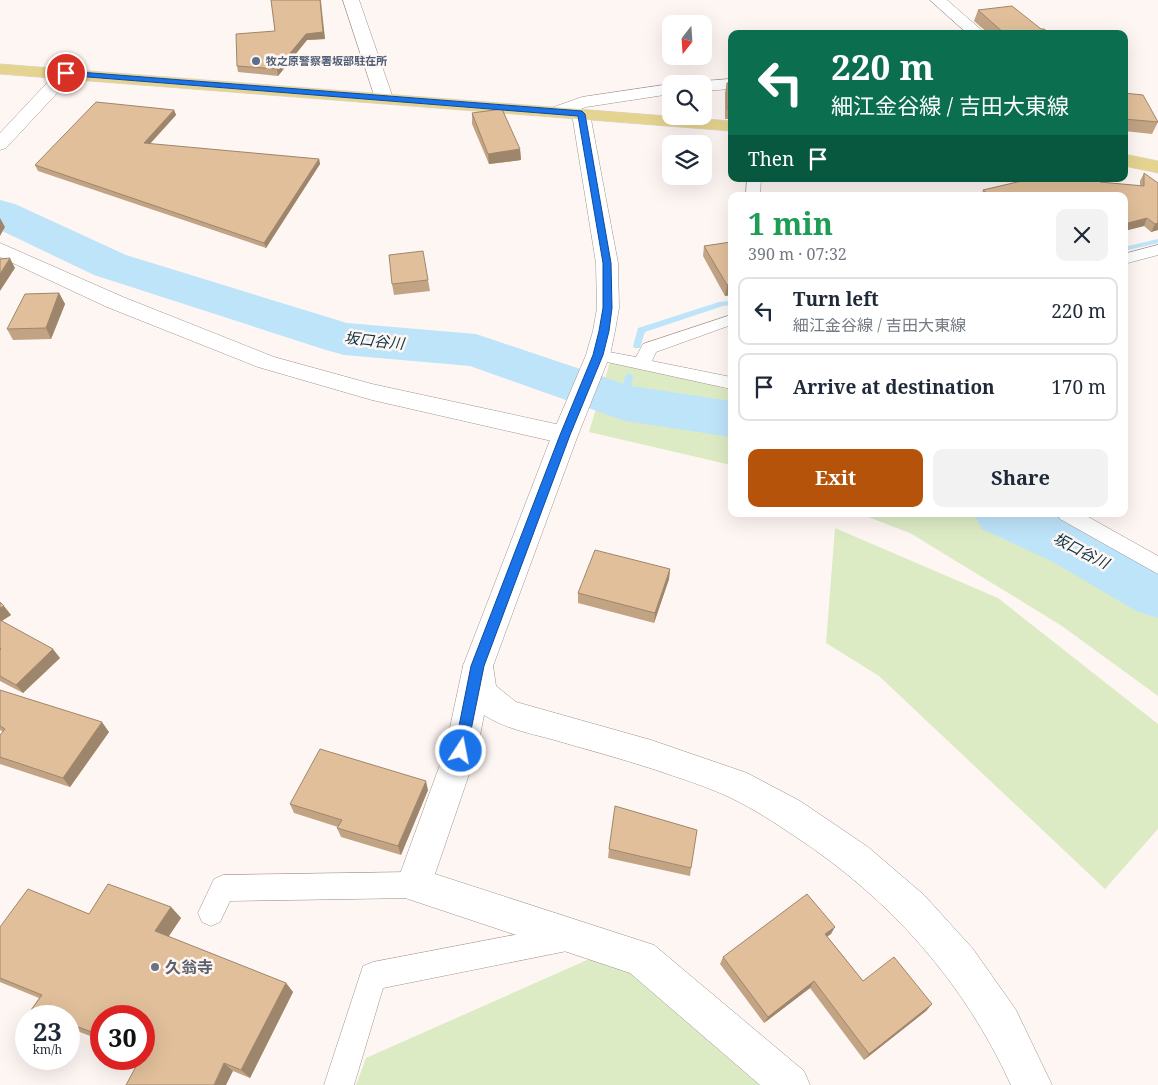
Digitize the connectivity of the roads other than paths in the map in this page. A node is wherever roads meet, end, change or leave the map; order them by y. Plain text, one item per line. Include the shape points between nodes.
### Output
1 (351, 0) edge
2 (938, 0) edge
3 (973, 30) edge
4 (0, 69) edge
5 (66, 73) junction
6 (728, 84) edge
7 (712, 85) edge
8 (662, 90) edge
9 (384, 98) junction
10 (557, 112) junction
11 (582, 114) junction
12 (728, 126) edge
13 (0, 144) edge
14 (1128, 160) edge
15 (1158, 167) edge
16 (0, 249) edge
17 (1158, 250) edge
18 (1128, 258) edge
19 (728, 321) edge
20 (596, 360) junction
21 (642, 363) junction
22 (728, 382) edge
23 (567, 430) junction
24 (1071, 517) edge
25 (1158, 566) edge
26 (478, 666) junction
27 (414, 884) junction
28 (211, 913) dead end
29 (574, 936) junction
30 (339, 1085) edge
31 (790, 1085) edge
32 (1032, 1085) edge

1 - 9 street
2 - 3 street
4 - 5 main road
5 - 9 main road
5 - 13 street
6 - 7 street
8 - 10 street via 582,102
9 - 10 main road
10 - 11 main road
11 - 12 main road
11 - 20 street via 607,263 608,308
14 - 15 main road
16 - 23 street via 115,302 266,362 372,392
17 - 18 lane
19 - 21 lane via 649,348
20 - 21 lane
20 - 23 street
21 - 22 lane
23 - 26 street
24 - 25 lane
26 - 27 street via 461,751
26 - 32 street via 478,684 484,696 508,713 692,767 737,785 823,834 863,863 939,936 972,979 1002,1024
27 - 28 lane via 223,888
27 - 29 street
29 - 30 lane via 373,976
29 - 31 street via 641,958

